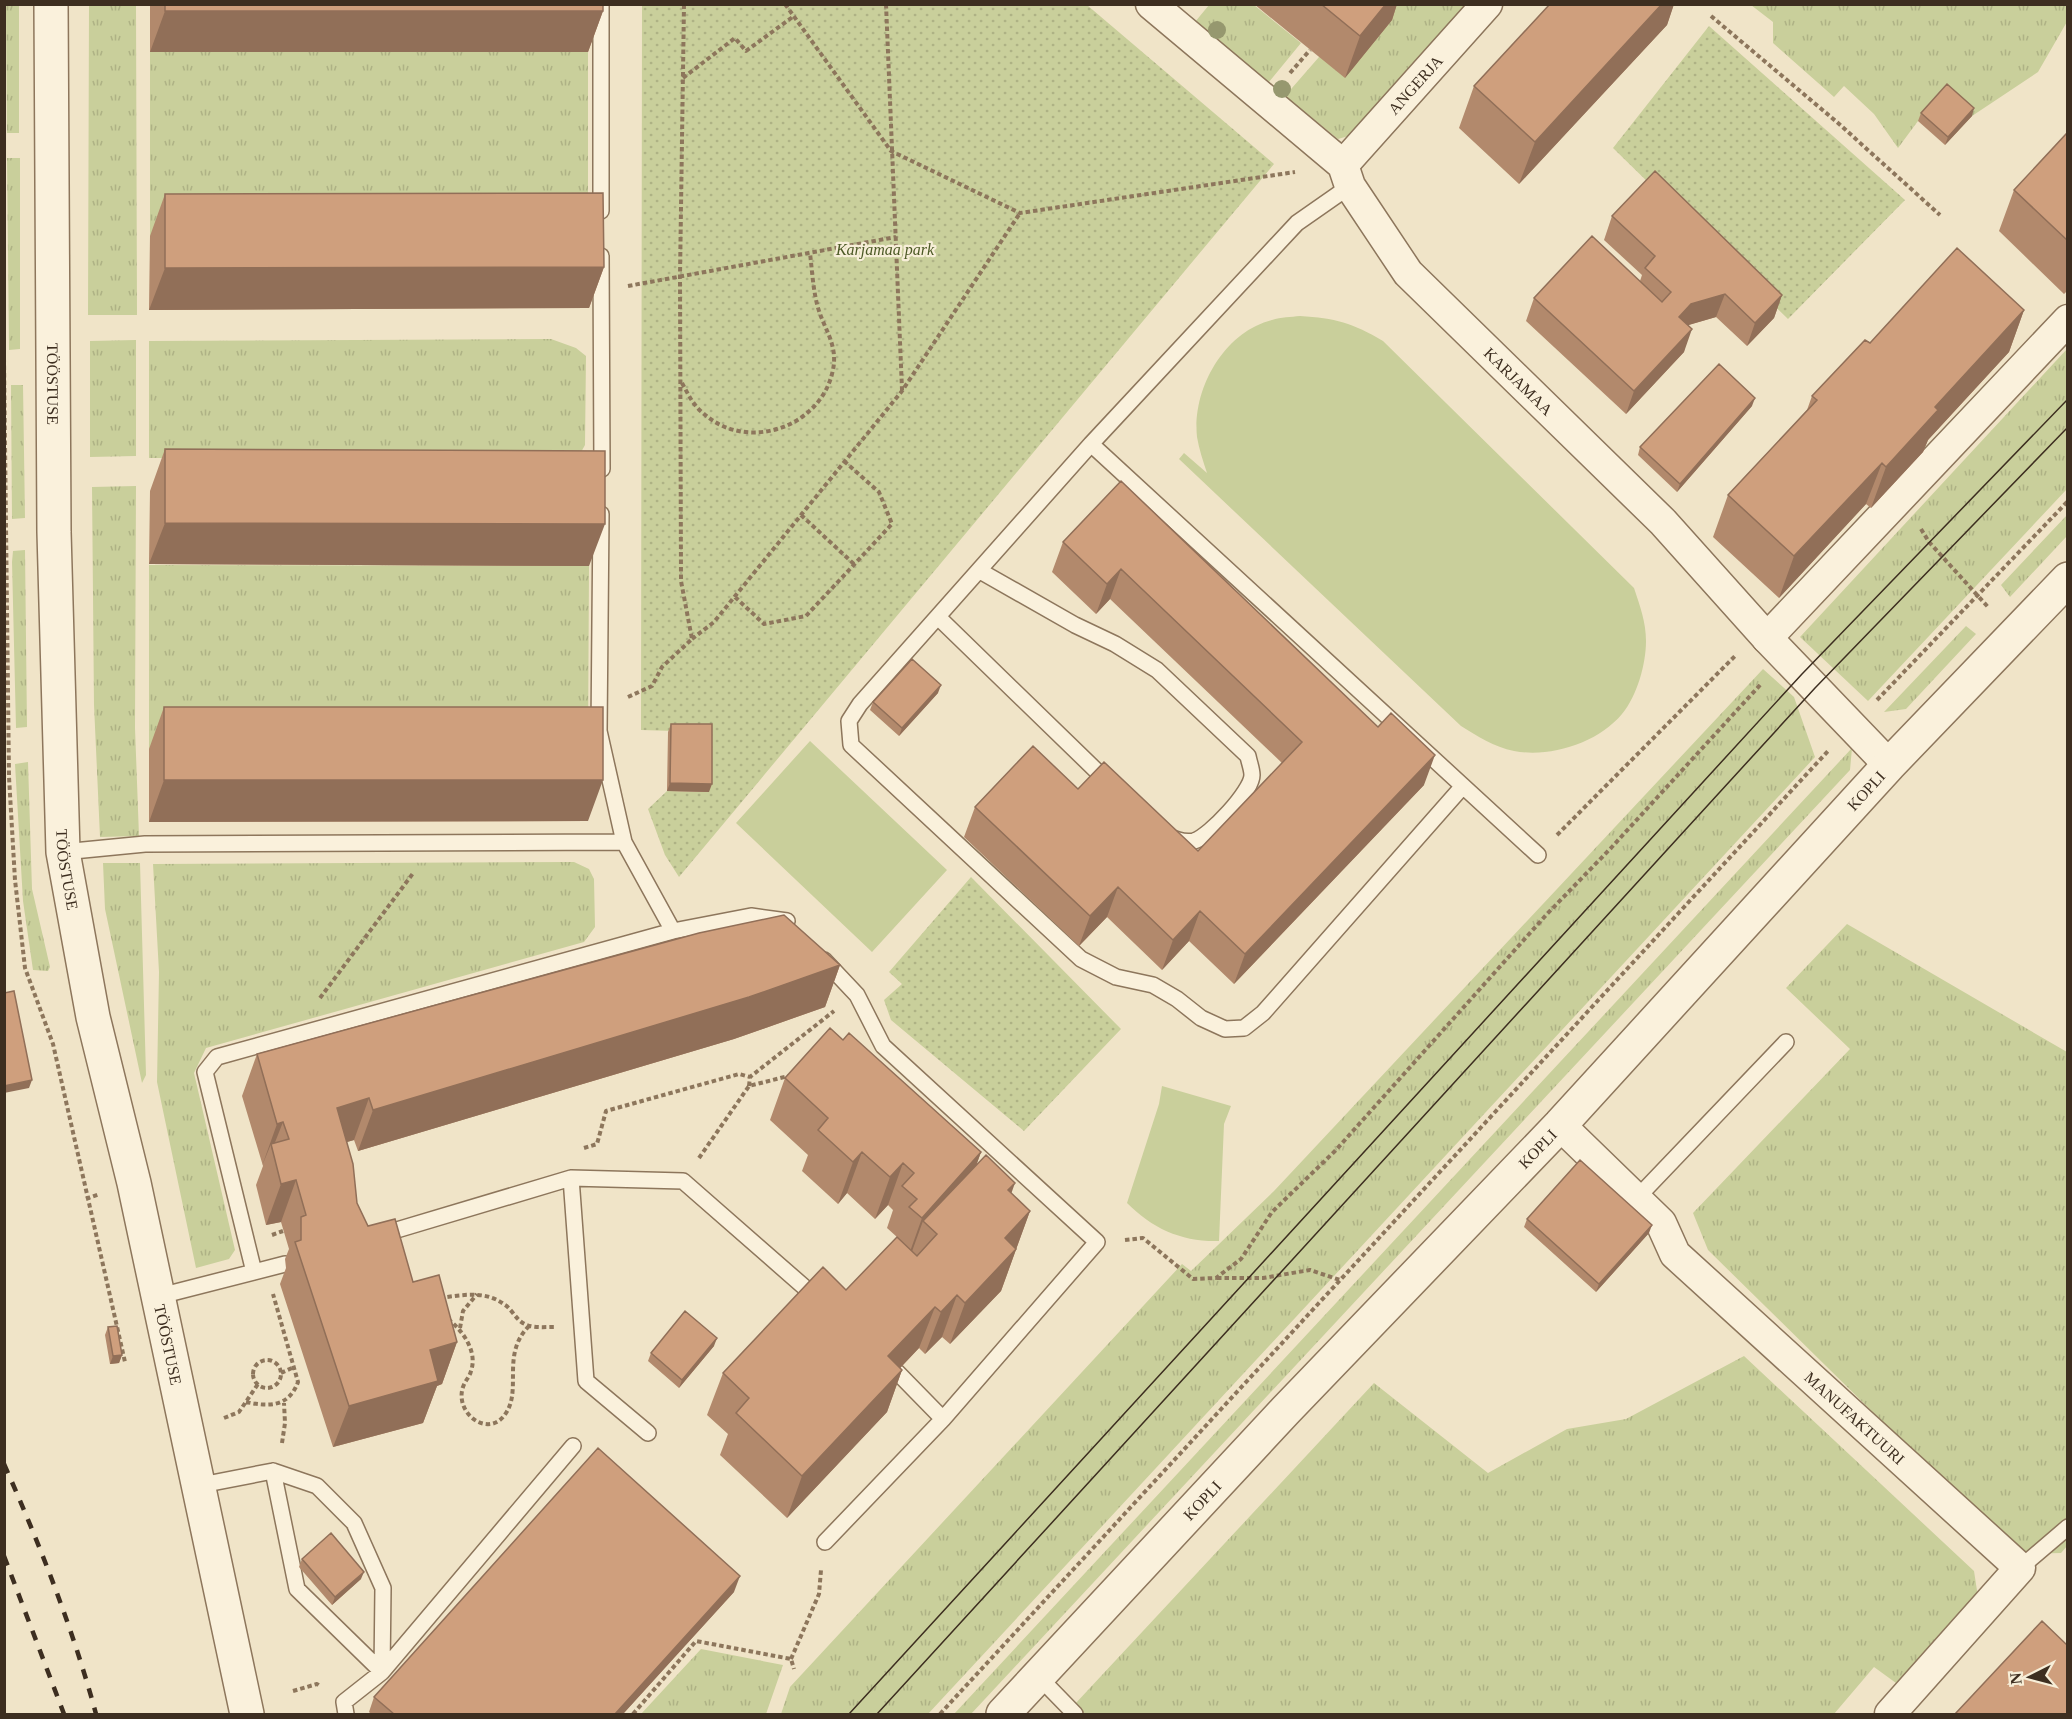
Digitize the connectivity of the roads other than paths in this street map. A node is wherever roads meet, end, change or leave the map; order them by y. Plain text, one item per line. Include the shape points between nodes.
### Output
1 (51, 4) edge
2 (601, 4) edge
3 (1151, 4) edge
4 (1487, 4) edge
5 (1346, 176) junction
6 (2067, 320) edge
7 (1091, 444) junction
8 (980, 571) junction
9 (2067, 579) edge
10 (939, 618) junction
11 (1765, 649) junction
12 (1889, 765) junction
13 (1463, 786) junction
14 (1122, 796) edge
15 (1155, 829) edge
16 (624, 842) junction
17 (63, 852) junction
18 (1538, 855) road end
19 (796, 930) edge
20 (673, 931) junction
21 (812, 946) edge
22 (1786, 1042) dead end
23 (1560, 1125) junction
24 (572, 1178) junction
25 (1636, 1199) junction
26 (363, 1239) edge
27 (285, 1264) dead end
28 (260, 1270) junction
29 (156, 1297) junction
30 (834, 1314) edge
31 (897, 1372) edge
32 (943, 1419) junction
33 (648, 1433) dead end
34 (573, 1446) dead end
35 (275, 1472) junction
36 (196, 1486) junction
37 (2067, 1527) edge
38 (825, 1542) road end
39 (2020, 1568) junction
40 (382, 1672) junction
41 (1038, 1676) junction
42 (247, 1714) edge
43 (346, 1714) edge
44 (1003, 1714) edge
45 (1075, 1714) edge
46 (1890, 1714) edge

1 - 17 street, TÖÖSTUSE via 53,511
2 - 16 lane via 599,731
3 - 5 street, KARJAMAA
4 - 5 street, ANGERJA
5 - 7 lane via 1297,223
5 - 11 street, KARJAMAA via 1408,273 1663,522
6 - 11 street via 1900,497
7 - 8 lane
7 - 13 lane
8 - 10 lane
8 - 15 lane via 1157,670 1248,756 1252,775 1248,790 1212,828 1194,841 1175,840
9 - 12 street, KOPLI
10 - 13 lane via 860,704 849,721 851,745 1081,959 1116,977 1153,985 1201,1018 1225,1029 1244,1028 1263,1013
10 - 14 lane
11 - 12 street, KARJAMAA
12 - 23 street, KOPLI
13 - 18 lane
16 - 17 lane via 145,844
16 - 20 lane
17 - 29 street, TÖÖSTUSE via 93,1017 134,1184
19 - 20 lane via 789,921 751,916
20 - 28 lane via 217,1057 206,1072
21 - 32 lane via 857,995 883,1046 1097,1242
22 - 25 lane
23 - 25 street, MANUFAKTUURI
23 - 41 street, KOPLI
24 - 26 lane
24 - 30 lane via 683,1181
24 - 33 lane via 586,1381
25 - 39 street, MANUFAKTUURI via 1661,1223 1675,1254
27 - 28 lane
28 - 29 lane
29 - 36 street, TÖÖSTUSE
31 - 32 lane
32 - 38 lane
34 - 40 lane
35 - 36 lane
35 - 40 lane via 297,1588
35 - 40 lane via 317,1486 354,1523 383,1588
36 - 42 street, TÖÖSTUSE
37 - 39 lane
39 - 46 street
40 - 43 lane via 344,1702
41 - 44 street, KOPLI
41 - 45 lane

